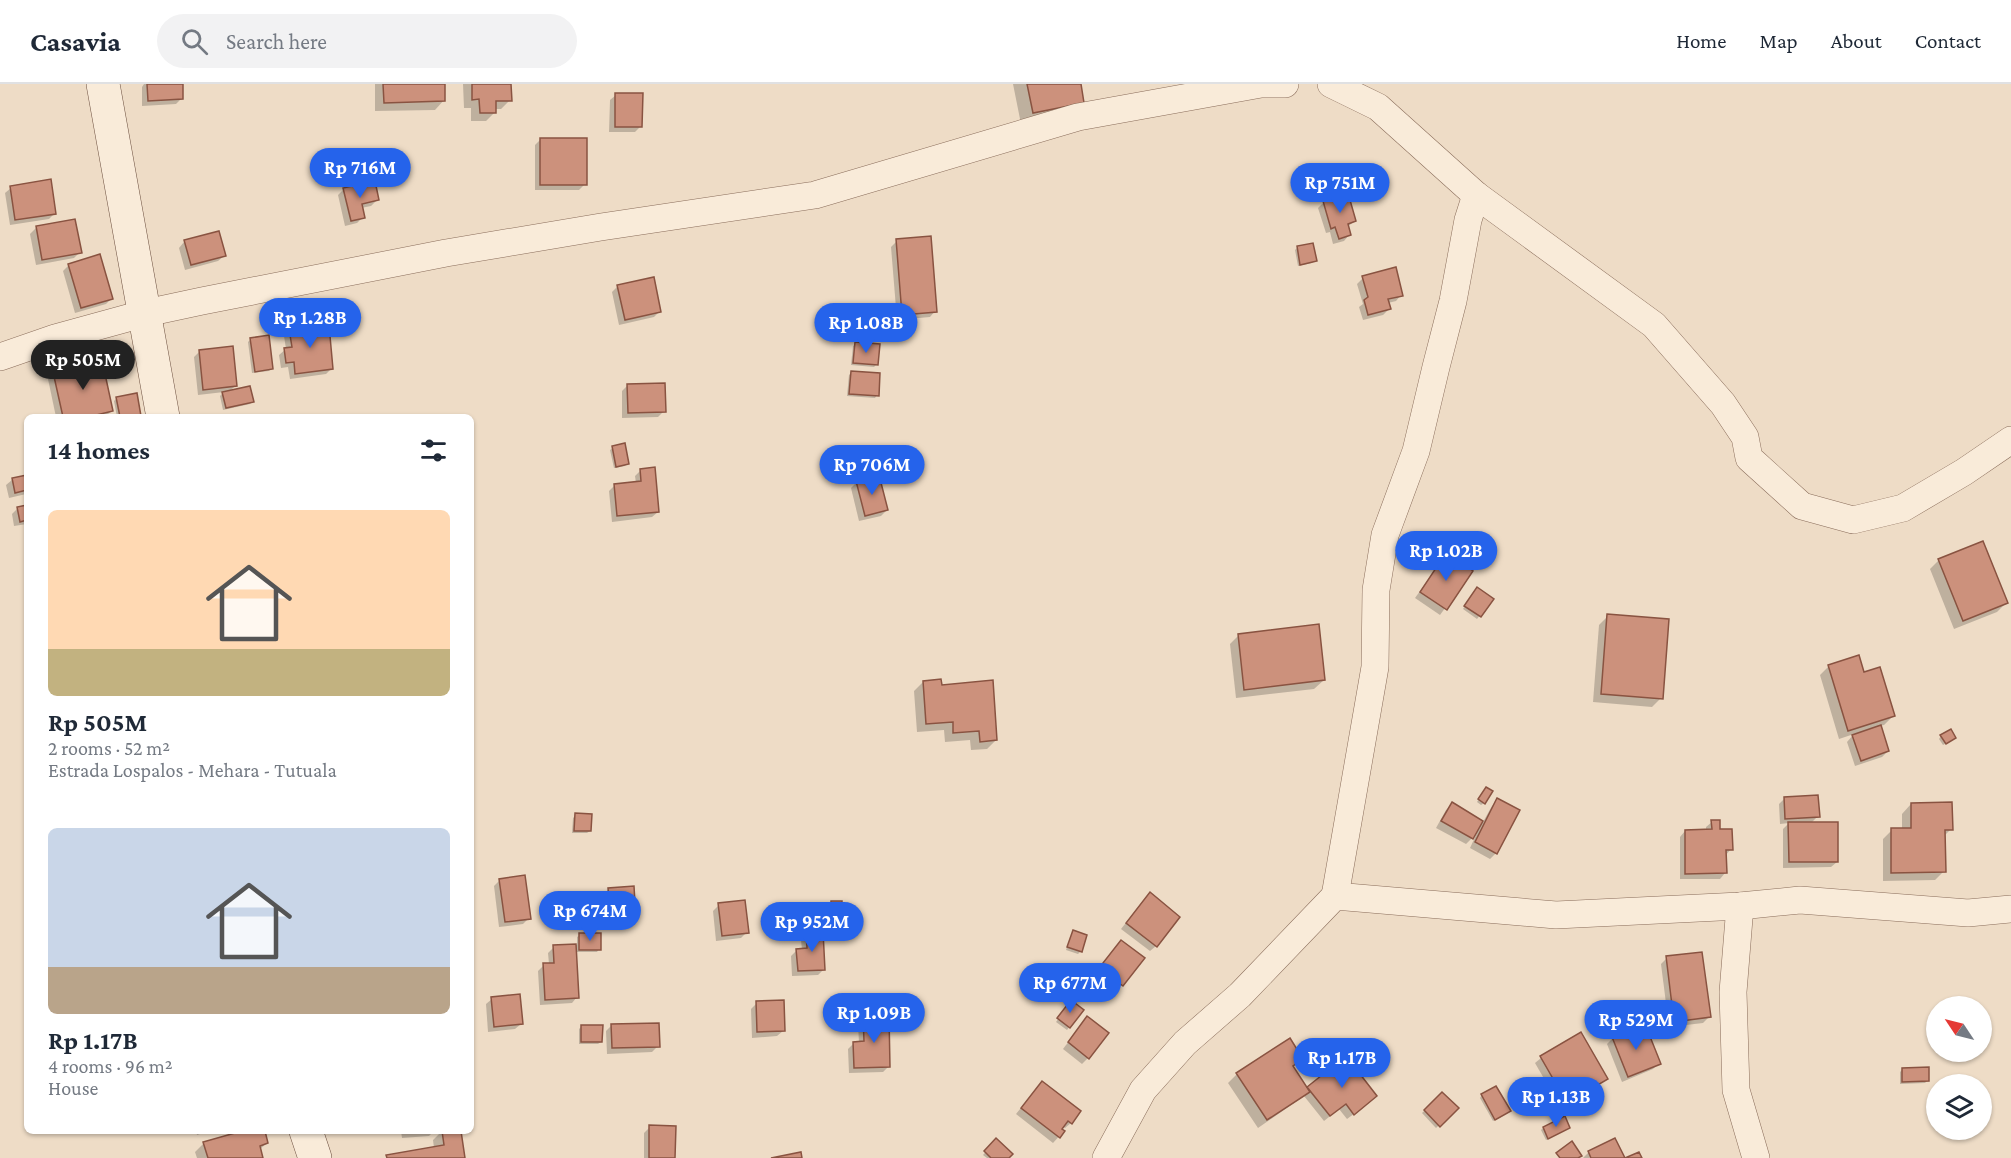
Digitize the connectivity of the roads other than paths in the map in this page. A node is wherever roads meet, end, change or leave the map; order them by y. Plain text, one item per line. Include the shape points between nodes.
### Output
1 (103, 84) edge
2 (1285, 84) edge
3 (1331, 84) edge
4 (1476, 195) junction
5 (146, 313) junction
6 (0, 357) edge
7 (163, 414) edge
8 (2011, 440) edge
9 (1335, 896) junction
10 (1740, 906) junction
11 (2011, 909) edge
12 (307, 1134) edge
13 (315, 1158) edge
14 (1106, 1158) edge
15 (1756, 1158) edge

1 - 5 main road
2 - 5 street via 1261,84 1078,117 815,195 457,251
3 - 4 street via 1378,107
4 - 8 street via 1653,325 1723,404 1744,437 1749,458 1802,506 1853,519 1902,508
4 - 9 street via 1416,451 1385,535 1376,590 1375,667
5 - 6 street
5 - 7 main road
9 - 10 street via 1556,915
9 - 14 street via 1240,995 1185,1043 1143,1090
10 - 11 street via 1800,900 1968,913
10 - 15 street via 1733,992 1736,1090
12 - 13 main road

